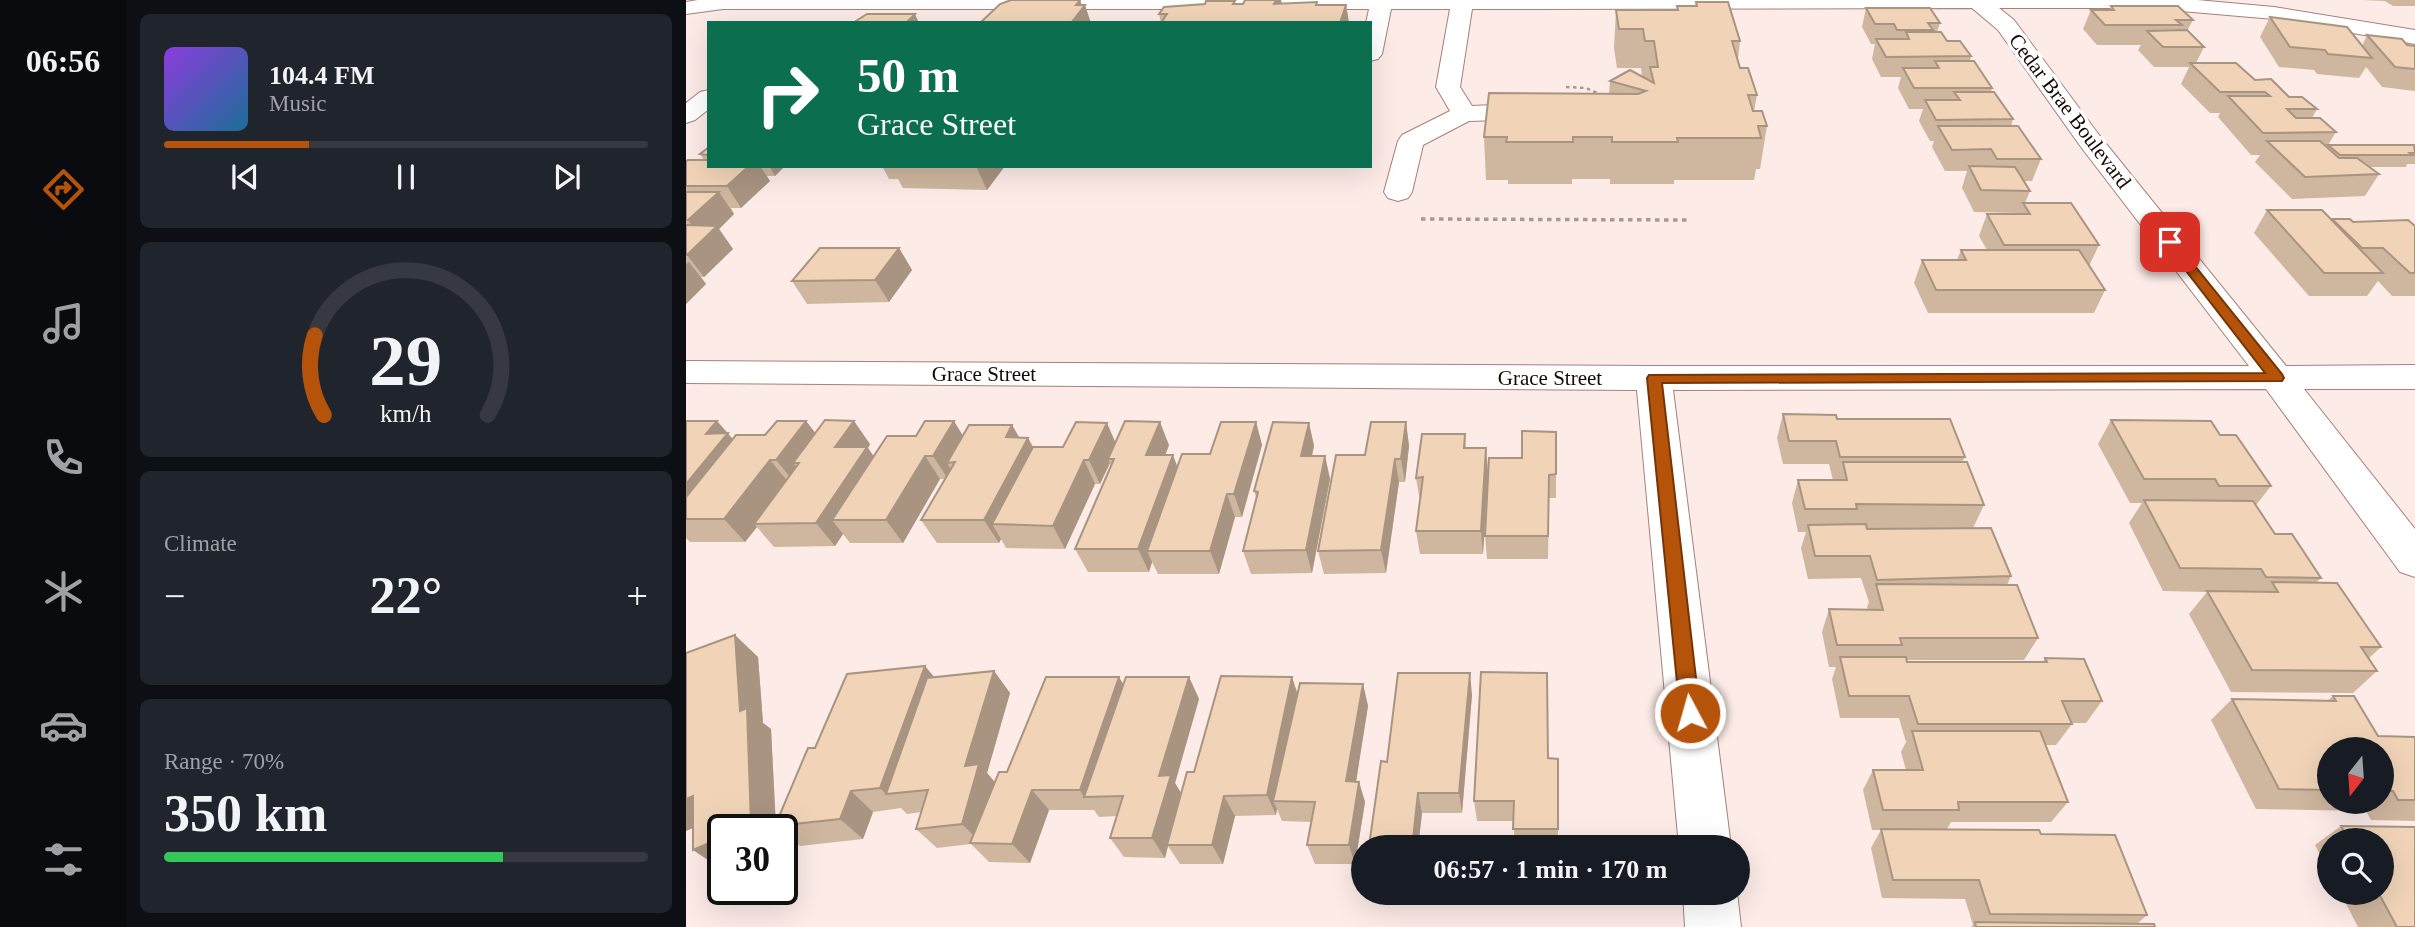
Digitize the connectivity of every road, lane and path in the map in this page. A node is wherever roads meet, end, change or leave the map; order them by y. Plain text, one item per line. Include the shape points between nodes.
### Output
1 (1976, 1) edge
2 (2146, 1) edge
3 (830, 2) edge
4 (1412, 2) edge
5 (1030, 4) junction
6 (1381, 4) junction
7 (1462, 4) junction
8 (686, 8) edge
9 (806, 21) edge
10 (1012, 21) edge
11 (2415, 37) edge
12 (1372, 45) edge
13 (1606, 97) edge
14 (707, 99) edge
15 (1556, 100) joint
16 (1464, 114) junction
17 (686, 115) edge
18 (1398, 192) dead end
19 (1412, 219) dead end
20 (1688, 220) dead end
21 (686, 372) edge
22 (2415, 377) edge
23 (1654, 378) junction
24 (2277, 378) junction
25 (2415, 559) edge
26 (1704, 835) edge
27 (1711, 905) edge
28 (1713, 927) edge

1 - 2 street
1 - 7 street
1 - 24 street, Cedar Brae Boulevard via 2006,25 2090,141
2 - 11 street via 2274,13
3 - 5 street
3 - 8 street
3 - 9 street
4 - 6 street
4 - 7 street
5 - 6 street
5 - 10 street
6 - 12 street
7 - 16 street via 1448,87
13 - 15 path via 1587,89
14 - 17 street
15 - 16 street
16 - 18 street via 1411,141
19 - 20 path
21 - 23 street, Grace Street
22 - 24 street, Grace Street
23 - 24 street, Grace Street
23 - 26 street
24 - 25 street, Cedar Brae Boulevard
27 - 28 street

